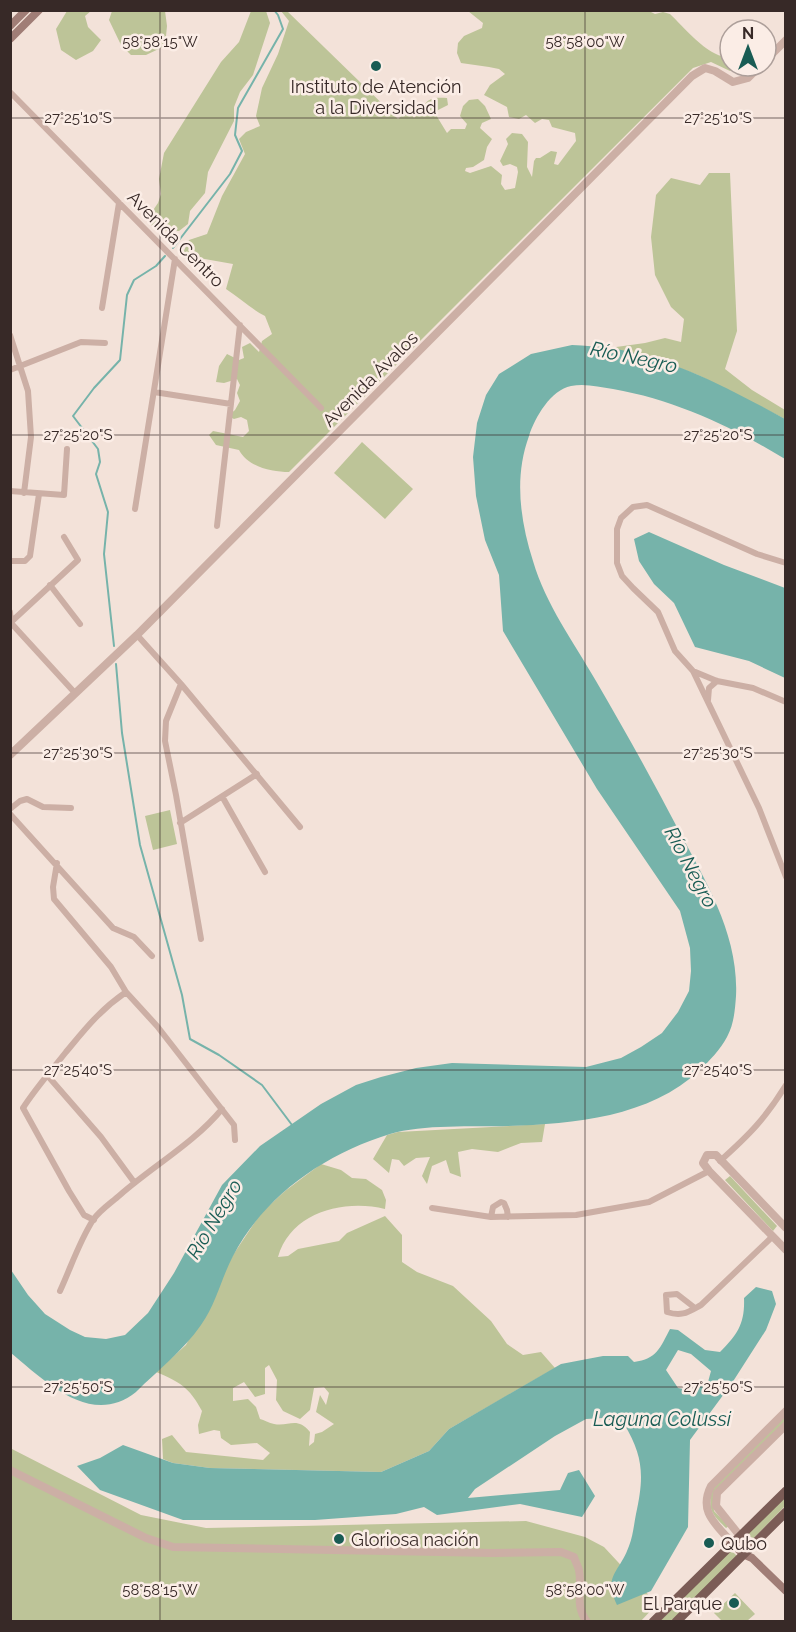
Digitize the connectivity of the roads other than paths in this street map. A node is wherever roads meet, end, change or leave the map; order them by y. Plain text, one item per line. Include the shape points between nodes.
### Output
1 (26, 10) edge
2 (39, 10) edge
3 (10, 26) edge
4 (10, 39) edge
5 (718, 73) edge
6 (726, 78) edge
7 (748, 78) edge
8 (10, 92) edge
9 (119, 203) junction
10 (175, 259) junction
11 (102, 308) dead end
12 (240, 325) junction
13 (10, 335) edge
14 (105, 343) dead end
15 (20, 366) junction
16 (10, 370) edge
17 (154, 392) junction
18 (231, 404) junction
19 (321, 408) dead end
20 (67, 449) dead end
21 (10, 491) edge
22 (24, 493) junction
23 (39, 494) junction
24 (135, 509) dead end
25 (216, 526) dead end
26 (64, 537) dead end
27 (10, 561) edge
28 (786, 563) edge
29 (50, 585) junction
30 (10, 612) edge
31 (11, 623) edge
32 (80, 624) dead end
33 (137, 635) junction
34 (693, 671) junction
35 (717, 681) junction
36 (181, 684) junction
37 (75, 693) junction
38 (708, 700) junction
39 (786, 702) edge
40 (10, 755) edge
41 (257, 774) junction
42 (223, 798) junction
43 (71, 808) dead end
44 (10, 809) edge
45 (10, 814) edge
46 (180, 823) junction
47 (300, 827) dead end
48 (57, 863) junction
49 (265, 872) dead end
50 (786, 877) edge
51 (201, 939) dead end
52 (152, 956) dead end
53 (126, 992) junction
54 (47, 1075) junction
55 (786, 1085) edge
56 (222, 1109) junction
57 (235, 1140) dead end
58 (720, 1161) junction
59 (709, 1171) junction
60 (134, 1182) junction
61 (432, 1208) dead end
62 (491, 1217) junction
63 (508, 1217) junction
64 (94, 1220) junction
65 (785, 1228) edge
66 (772, 1237) junction
67 (786, 1250) edge
68 (60, 1291) dead end
69 (695, 1308) junction
70 (786, 1411) edge
71 (786, 1425) edge
72 (10, 1470) edge
73 (786, 1491) edge
74 (786, 1512) edge
75 (736, 1540) junction
76 (748, 1553) junction
77 (786, 1591) edge
78 (586, 1622) edge
79 (653, 1622) edge
80 (676, 1622) edge

1 - 3 main road
2 - 4 main road
5 - 33 street, Avenida Ávalos via 705,68 692,76
6 - 7 street, Avenida Ávalos via 733,82
8 - 9 street, Avenida Centro
9 - 10 street, Avenida Centro
9 - 11 street
10 - 12 street, Avenida Centro
10 - 17 street
12 - 18 street
12 - 19 street, Avenida Centro
13 - 15 street
14 - 15 street via 81,342
15 - 16 street
15 - 22 street via 28,391 31,437
17 - 18 street
17 - 24 street
18 - 25 street
20 - 23 street via 64,495
21 - 22 street
22 - 23 street
23 - 27 street via 30,556 25,561
26 - 29 street via 78,560
28 - 34 street via 647,505 633,507 621,518 617,563 622,576 658,612 675,651
29 - 31 street
29 - 32 street
30 - 31 street
31 - 37 street
33 - 36 street
33 - 37 street, Avenida Ávalos
34 - 35 street
34 - 38 street
35 - 38 street via 709,688
35 - 39 street via 753,688
36 - 41 street
36 - 46 street via 166,721 165,741
37 - 40 street, Avenida Ávalos
38 - 50 street via 759,808
41 - 42 street
41 - 47 street
42 - 46 street
42 - 49 street
43 - 44 street via 43,807 27,799
45 - 48 street
46 - 51 street
48 - 52 street via 113,928 134,937
48 - 53 street via 54,898 111,967
53 - 54 street via 98,1014
53 - 56 street
54 - 60 street
54 - 64 street via 23,1108 84,1215
55 - 58 street via 756,1128
56 - 57 street via 234,1125
56 - 60 street
58 - 59 street
58 - 59 street via 716,1155 707,1155 703,1163
58 - 65 street
59 - 63 street via 649,1202 576,1215
59 - 66 street
60 - 64 street
61 - 62 street
62 - 63 street
62 - 63 street via 493,1207 501,1202
64 - 68 street
65 - 66 street
66 - 67 street
66 - 69 street
69 - 69 street via 677,1316 668,1312 666,1295 677,1294
70 - 75 street via 711,1486 706,1496 710,1515
71 - 75 street via 717,1493 716,1506
72 - 78 street via 146,1538 173,1546 561,1552 574,1557 579,1571 579,1600
73 - 75 main road
74 - 76 main road
75 - 76 main road
75 - 79 main road
76 - 77 main road
76 - 80 main road

